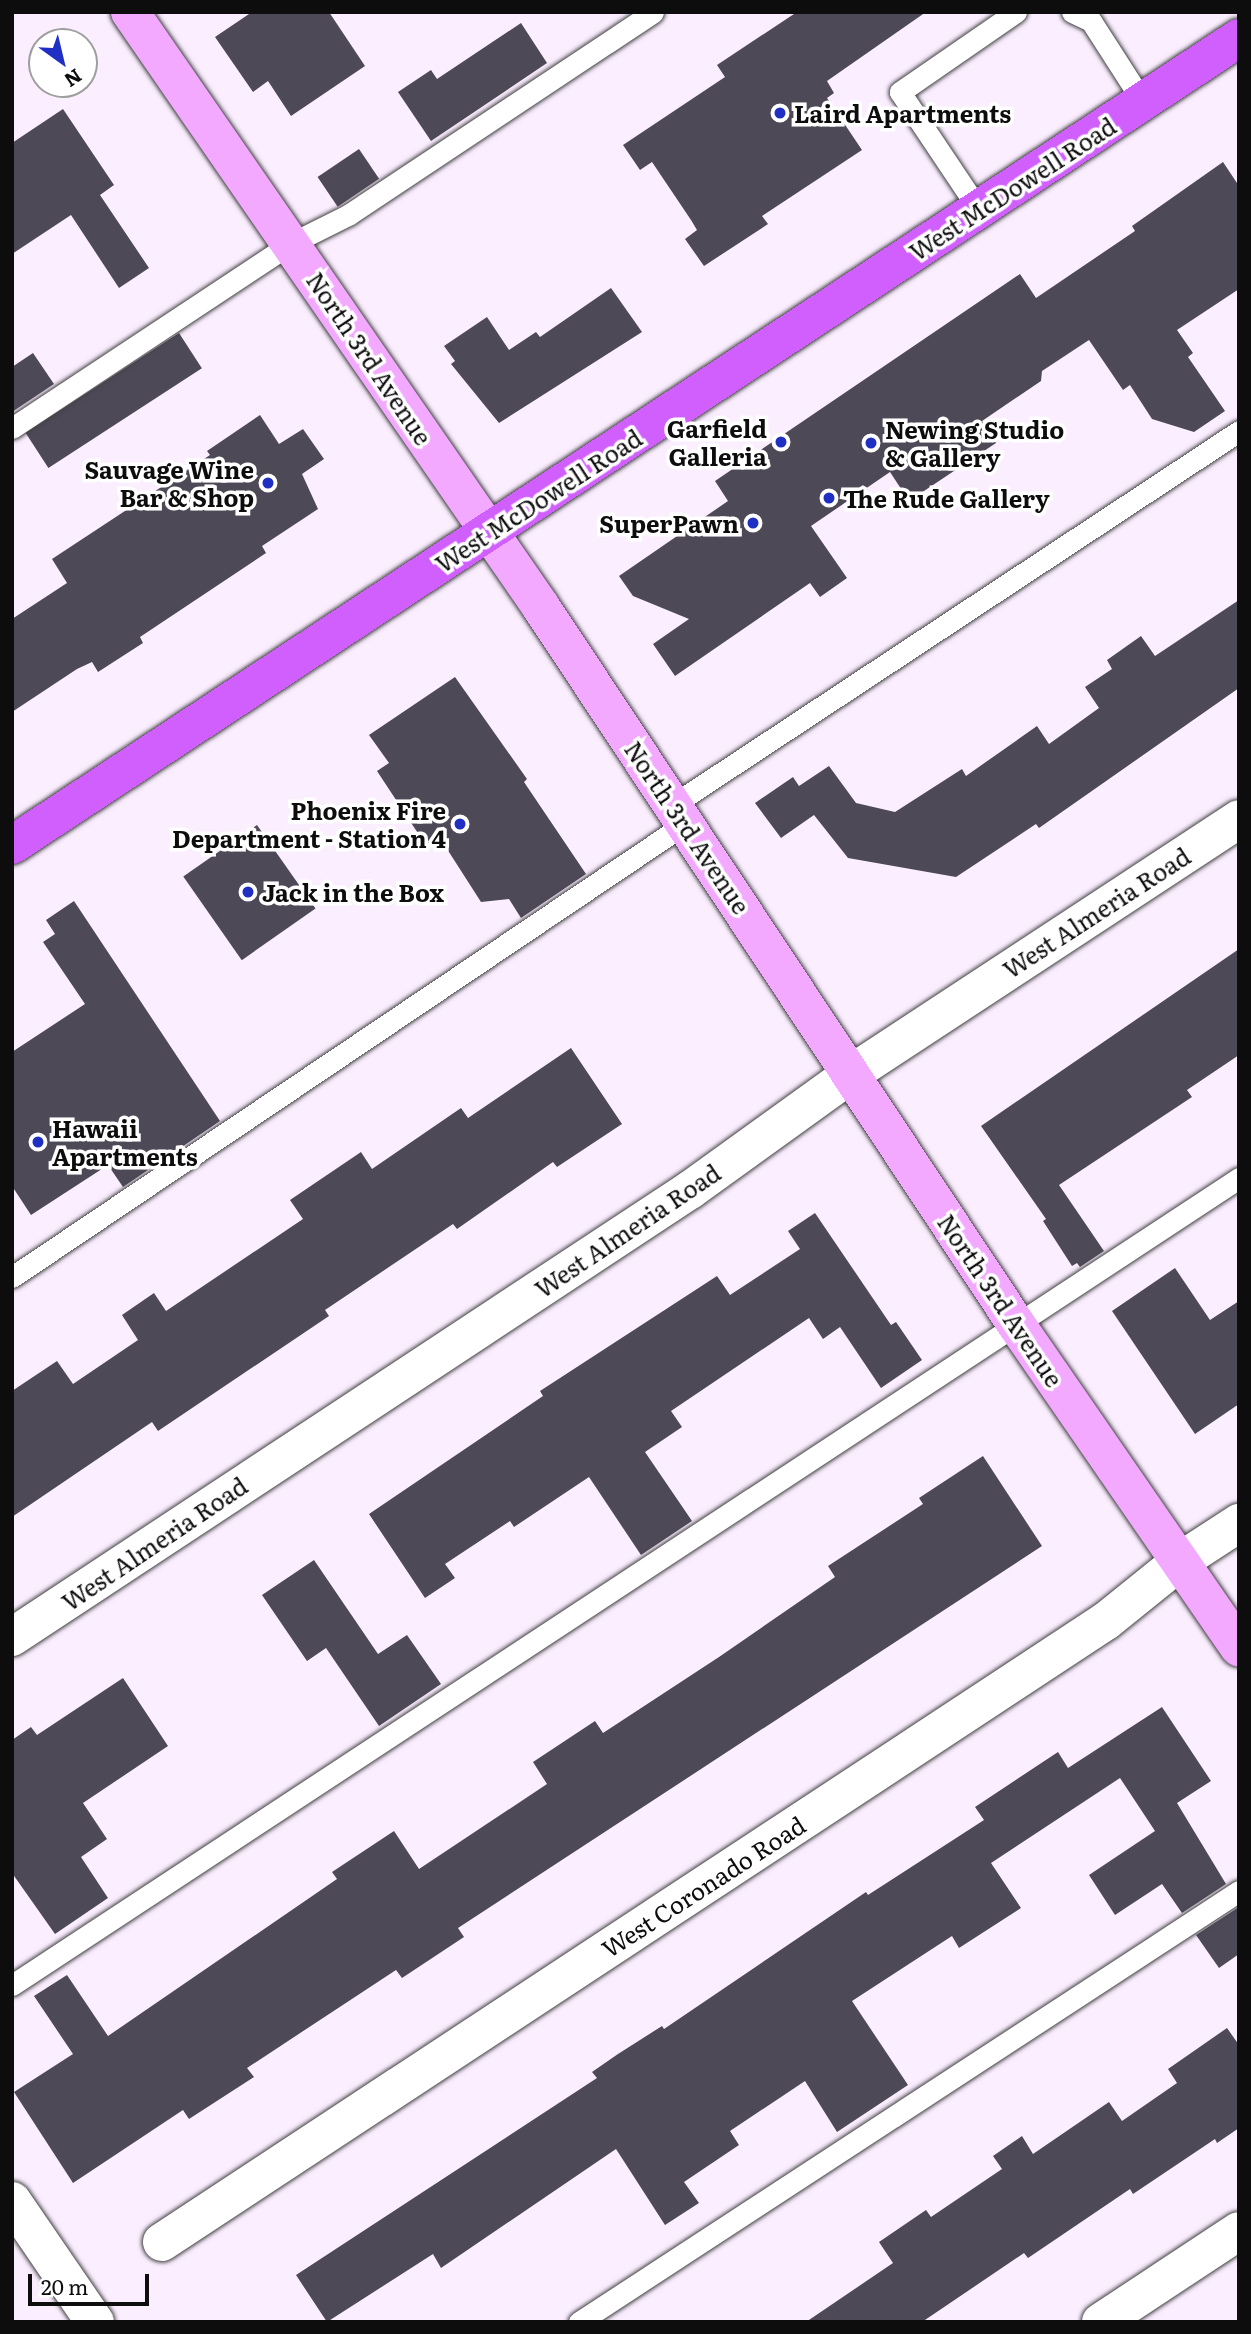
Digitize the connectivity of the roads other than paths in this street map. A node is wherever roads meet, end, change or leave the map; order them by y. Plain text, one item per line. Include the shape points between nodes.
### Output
1 (130, 12) edge
2 (653, 12) edge
3 (1016, 12) edge
4 (1072, 12) edge
5 (1239, 38) edge
6 (1143, 102) junction
7 (979, 210) junction
8 (292, 243) junction
9 (12, 428) edge
10 (1239, 431) edge
11 (489, 532) junction
12 (680, 813) junction
13 (1239, 819) edge
14 (12, 845) edge
15 (851, 1074) junction
16 (1239, 1178) edge
17 (12, 1277) edge
18 (1016, 1324) junction
19 (1239, 1522) edge
20 (1179, 1562) junction
21 (12, 1637) edge
22 (1239, 1647) edge
23 (1239, 1891) edge
24 (12, 1985) edge
25 (12, 2201) edge
26 (1239, 2231) edge
27 (162, 2242) dead end
28 (95, 2322) edge
29 (579, 2322) edge
30 (1101, 2322) edge

1 - 8 street, North 3rd Avenue
2 - 8 lane via 348,215
3 - 7 lane via 900,92
4 - 6 lane via 1091,21
5 - 6 main road, West McDowell Road
6 - 7 main road, West McDowell Road
7 - 11 main road, West McDowell Road
8 - 9 lane
8 - 11 street, North 3rd Avenue
10 - 12 lane
11 - 12 street, North 3rd Avenue
11 - 14 main road, West McDowell Road
12 - 15 street, North 3rd Avenue
12 - 17 lane
13 - 15 street, West Almeria Road
15 - 18 street, North 3rd Avenue
15 - 21 street, West Almeria Road via 691,1190
16 - 18 lane
18 - 20 street, North 3rd Avenue
18 - 24 lane
19 - 20 street, West Coronado Road
20 - 22 street, North 3rd Avenue
20 - 27 street, West Coronado Road via 1106,1621
23 - 29 lane
25 - 28 street
26 - 30 street

